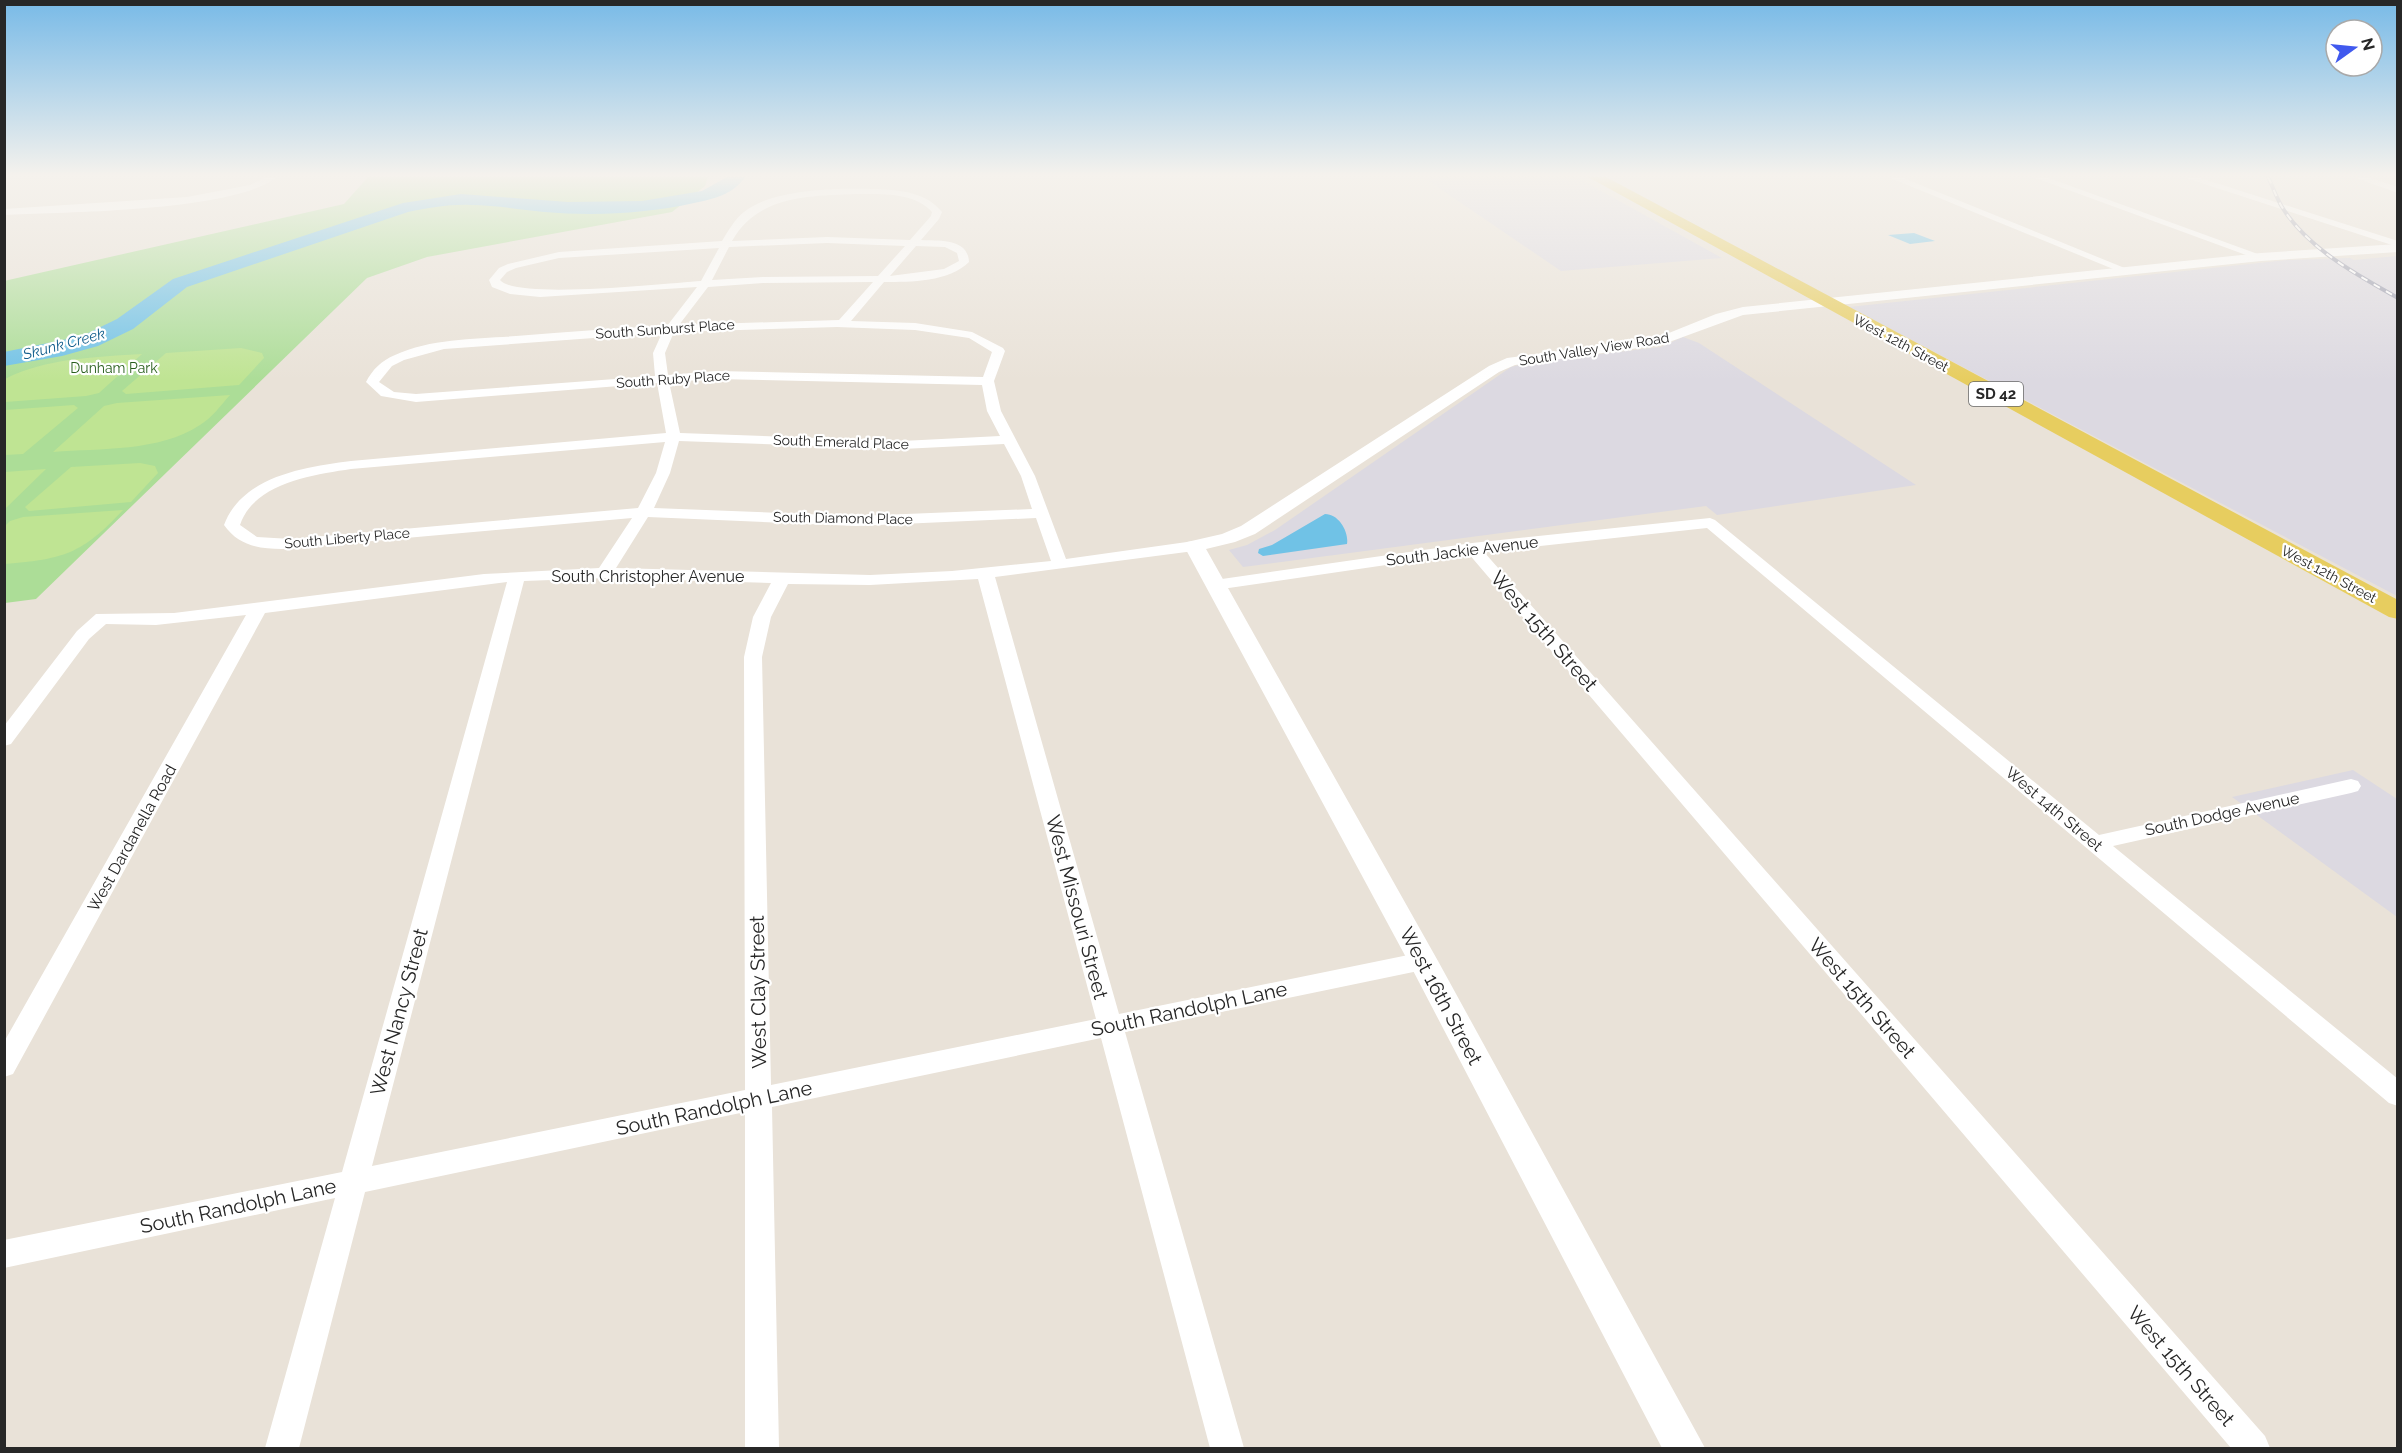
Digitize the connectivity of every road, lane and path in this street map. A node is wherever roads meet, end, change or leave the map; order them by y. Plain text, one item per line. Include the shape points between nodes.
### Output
1 (727, 244) edge
2 (715, 245) edge
3 (913, 245) edge
4 (941, 245) edge
5 (1720, 245) edge
6 (2062, 245) edge
7 (2227, 245) edge
8 (2397, 246) edge
9 (2261, 257) junction
10 (2127, 271) junction
11 (883, 280) junction
12 (706, 283) junction
13 (1828, 303) junction
14 (841, 325) junction
15 (673, 328) junction
16 (374, 374) joint
17 (664, 379) junction
18 (988, 381) junction
19 (674, 437) junction
20 (1008, 440) junction
21 (644, 512) junction
22 (1042, 513) junction
23 (1710, 523) joint
24 (1194, 546) junction
25 (1472, 548) junction
26 (1060, 564) junction
27 (605, 572) junction
28 (985, 573) junction
29 (517, 576) junction
30 (783, 577) junction
31 (1215, 585) junction
32 (259, 608) junction
33 (2397, 611) edge
34 (4, 740) edge
35 (2350, 786) dead end
36 (2094, 843) junction
37 (1423, 961) junction
38 (1110, 1025) junction
39 (4, 1067) edge
40 (2397, 1095) edge
41 (759, 1098) junction
42 (354, 1182) junction
43 (4, 1254) edge
44 (282, 1449) edge
45 (762, 1449) edge
46 (1227, 1449) edge
47 (1684, 1449) edge
48 (2253, 1449) edge

1 - 12 street
2 - 12 street via 559,255 523,262 496,277 496,285 504,290 530,294
3 - 11 street
4 - 11 street via 963,253 964,262 939,274
5 - 13 main road, West 12th Street / SD 42
6 - 10 street
7 - 9 street
8 - 9 street, South Valley View Road
9 - 10 street, South Valley View Road
10 - 13 street, South Valley View Road
11 - 12 street
11 - 14 street
12 - 15 street
13 - 24 street, South Valley View Road via 1720,315 1661,341 1512,362 1494,369 1248,530
13 - 33 main road, West 12th Street / SD 42
14 - 15 street, South Sunburst Place
14 - 18 street, South Sunburst Place via 963,332 981,337 997,347 999,356
15 - 16 street, South Sunburst Place via 437,347 399,358
15 - 17 street via 659,352
16 - 17 street, South Ruby Place via 372,382 378,390 416,398
17 - 18 street, South Ruby Place via 744,375
17 - 19 street
18 - 20 street via 994,411
19 - 20 street, South Emerald Place via 902,445
19 - 21 street
19 - 21 street, South Liberty Place via 351,465 310,472 248,499 238,508 232,525 249,540 273,544
20 - 22 street
21 - 22 street, South Diamond Place via 856,521
21 - 27 street
22 - 26 street
23 - 25 street, South Jackie Avenue
23 - 36 street, West 14th Street
24 - 26 street, South Christopher Avenue
24 - 31 street, West 16th Street
25 - 31 street, South Jackie Avenue
25 - 48 street, West 15th Street
26 - 28 street, South Christopher Avenue
27 - 29 street, South Christopher Avenue
27 - 30 street, South Christopher Avenue
28 - 30 street, South Christopher Avenue via 873,580
28 - 38 street, West Missouri Street
29 - 32 street, South Christopher Avenue
29 - 42 street, West Nancy Street
30 - 41 street, West Clay Street via 762,617 753,657
31 - 37 street, West 16th Street
32 - 34 street, South Christopher Avenue via 147,620 102,618 83,635
32 - 39 street, West Dardanella Road
35 - 36 street, South Dodge Avenue
36 - 40 street, West 14th Street
37 - 38 street, South Randolph Lane
37 - 47 street, West 16th Street
38 - 41 street, South Randolph Lane
38 - 46 street, West Missouri Street
41 - 42 street, South Randolph Lane
41 - 45 street, West Clay Street
42 - 43 street, South Randolph Lane
42 - 44 street, West Nancy Street

